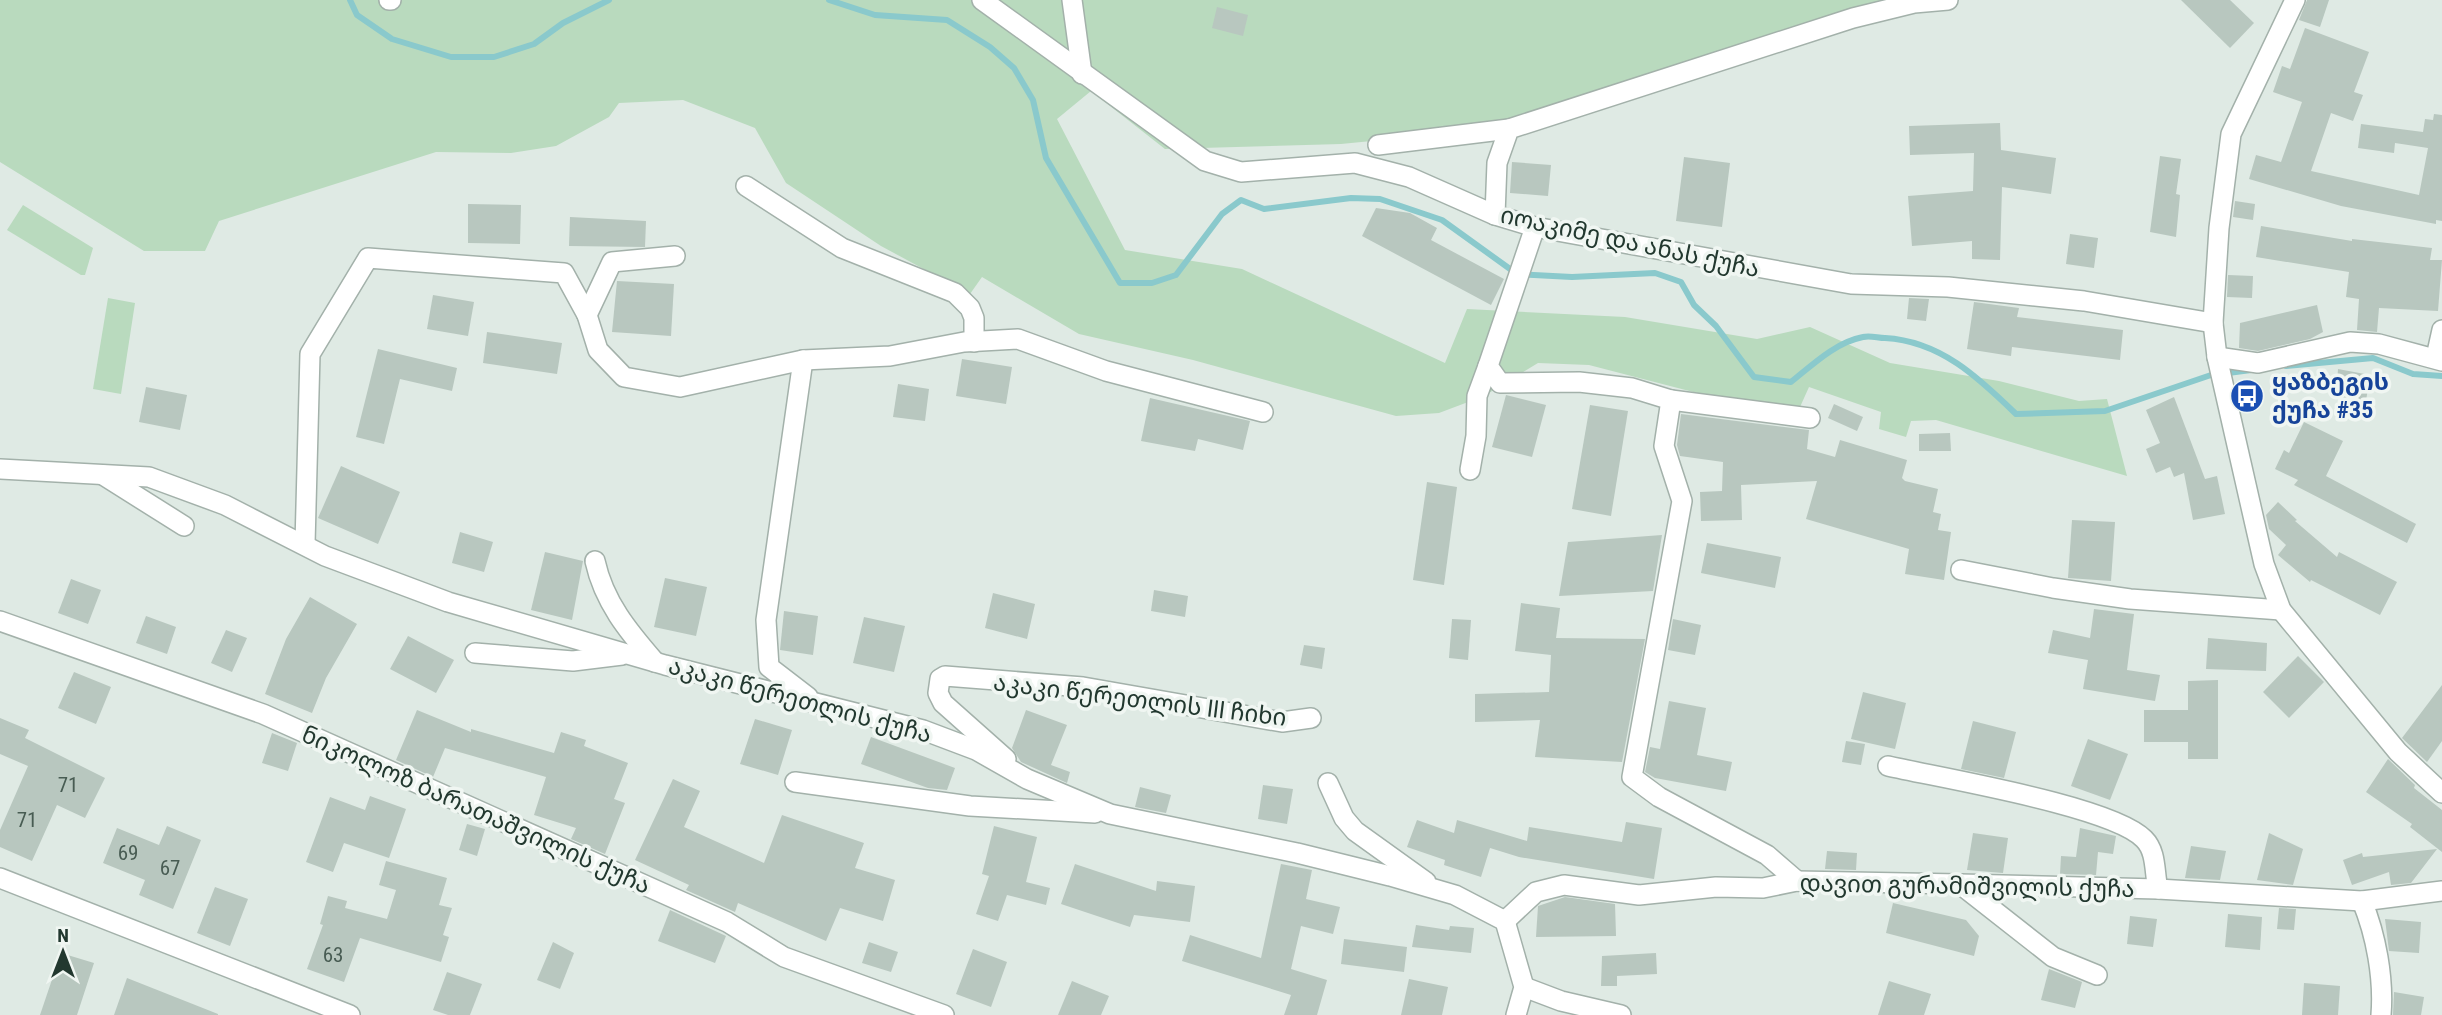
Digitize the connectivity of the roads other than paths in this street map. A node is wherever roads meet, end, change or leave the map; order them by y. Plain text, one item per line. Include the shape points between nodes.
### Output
1 (982, 0) edge
2 (1072, 0) edge
3 (1948, 0) edge
4 (2295, 0) edge
5 (1082, 74) junction
6 (1508, 129) junction
7 (1378, 145) dead end
8 (746, 186) dead end
9 (1495, 215) junction
10 (1535, 227) junction
11 (675, 256) dead end
12 (587, 315) junction
13 (2213, 323) junction
14 (2442, 330) edge
15 (974, 342) junction
16 (2217, 357) junction
17 (2439, 359) edge
18 (803, 360) junction
19 (1488, 366) junction
20 (1671, 400) junction
21 (1263, 412) dead end
22 (1810, 418) dead end
23 (0, 469) edge
24 (1470, 470) dead end
25 (99, 473) junction
26 (184, 526) dead end
27 (305, 544) junction
28 (595, 561) dead end
29 (1961, 570) dead end
30 (2281, 610) junction
31 (0, 621) edge
32 (475, 653) dead end
33 (626, 654) junction
34 (656, 663) junction
35 (812, 701) junction
36 (1311, 718) dead end
37 (1888, 766) dead end
38 (1027, 779) junction
39 (795, 782) dead end
40 (1328, 783) dead end
41 (2442, 793) edge
42 (1110, 814) junction
43 (0, 878) edge
44 (1797, 881) junction
45 (1960, 884) junction
46 (2158, 889) junction
47 (1438, 890) junction
48 (2442, 891) edge
49 (2362, 901) junction
50 (1505, 921) junction
51 (2097, 975) dead end
52 (1524, 987) junction
53 (349, 1015) edge
54 (944, 1015) edge
55 (1516, 1015) edge
56 (1621, 1015) edge
57 (2381, 1015) edge

1 - 5 street, იოაკიმე და ანას ქუჩა
2 - 5 street
3 - 6 street via 1853,18
4 - 13 street via 2231,134
5 - 9 street, იოაკიმე და ანას ქუჩა via 1205,161 1241,172 1354,163 1409,177
6 - 7 street
6 - 9 street via 1497,163
8 - 15 street via 842,248 955,293 974,318
9 - 10 street, იოაკიმე და ანას ქუჩა
10 - 13 street, იოაკიმე და ანას ქუჩა via 1851,284 1948,287 2084,301
10 - 19 street
11 - 12 street via 612,262
12 - 18 street via 598,350 624,377 680,387
12 - 27 street via 564,274 368,258 310,354
13 - 16 street
14 - 17 street
15 - 18 street via 890,356
15 - 21 street via 1018,339 1106,370
16 - 17 street via 2258,363 2350,342
16 - 30 street via 2264,564
18 - 35 street via 766,620 769,667
19 - 20 street via 1500,383 1578,382 1632,388
19 - 24 street via 1477,396
20 - 22 street
20 - 44 street via 1664,446 1682,501 1632,777 1659,797 1768,855
23 - 25 street, აკაკი წერეთლის ქუჩა
25 - 26 street
25 - 27 street, აკაკი წერეთლის ქუჩა via 149,477 225,505
27 - 33 street, აკაკი წერეთლის ქუჩა via 325,556 447,602
28 - 34 street via 605,597
29 - 30 street via 2130,599
30 - 41 street via 2398,752
31 - 54 street, ნიკოლოზ ბარათაშვილის ქუჩა via 263,714 727,922 784,957
32 - 33 street via 573,661
33 - 34 street, აკაკი წერეთლის ქუჩა
34 - 35 street, აკაკი წერეთლის ქუჩა
35 - 38 street, აკაკი წერეთლის ქუჩა via 923,730 976,750
36 - 38 street, აკაკი წერეთლის III ჩიხი via 1282,722 1083,687 940,679 938,693 943,703
37 - 46 street via 2087,811 2129,826 2146,840
38 - 42 street, აკაკი წერეთლის ქუჩა
39 - 42 street via 970,806
40 - 47 street via 1355,831
42 - 47 street, აკაკი წერეთლის ქუჩა via 1297,853
43 - 53 street
44 - 45 street, დავით გურამიშვილის ქუჩა
44 - 50 street, დავით გურამიშვილის ქუჩა via 1763,888 1716,887 1639,895 1564,885 1536,892
45 - 46 street, დავით გურამიშვილის ქუჩა
45 - 51 street via 2053,957
46 - 49 street, დავით გურამიშვილის ქუჩა
47 - 50 street, აკაკი წერეთლის ქუჩა
48 - 49 street, დავით გურამიშვილის ქუჩა
49 - 57 street via 2376,934
50 - 52 street
52 - 55 street
52 - 56 street

